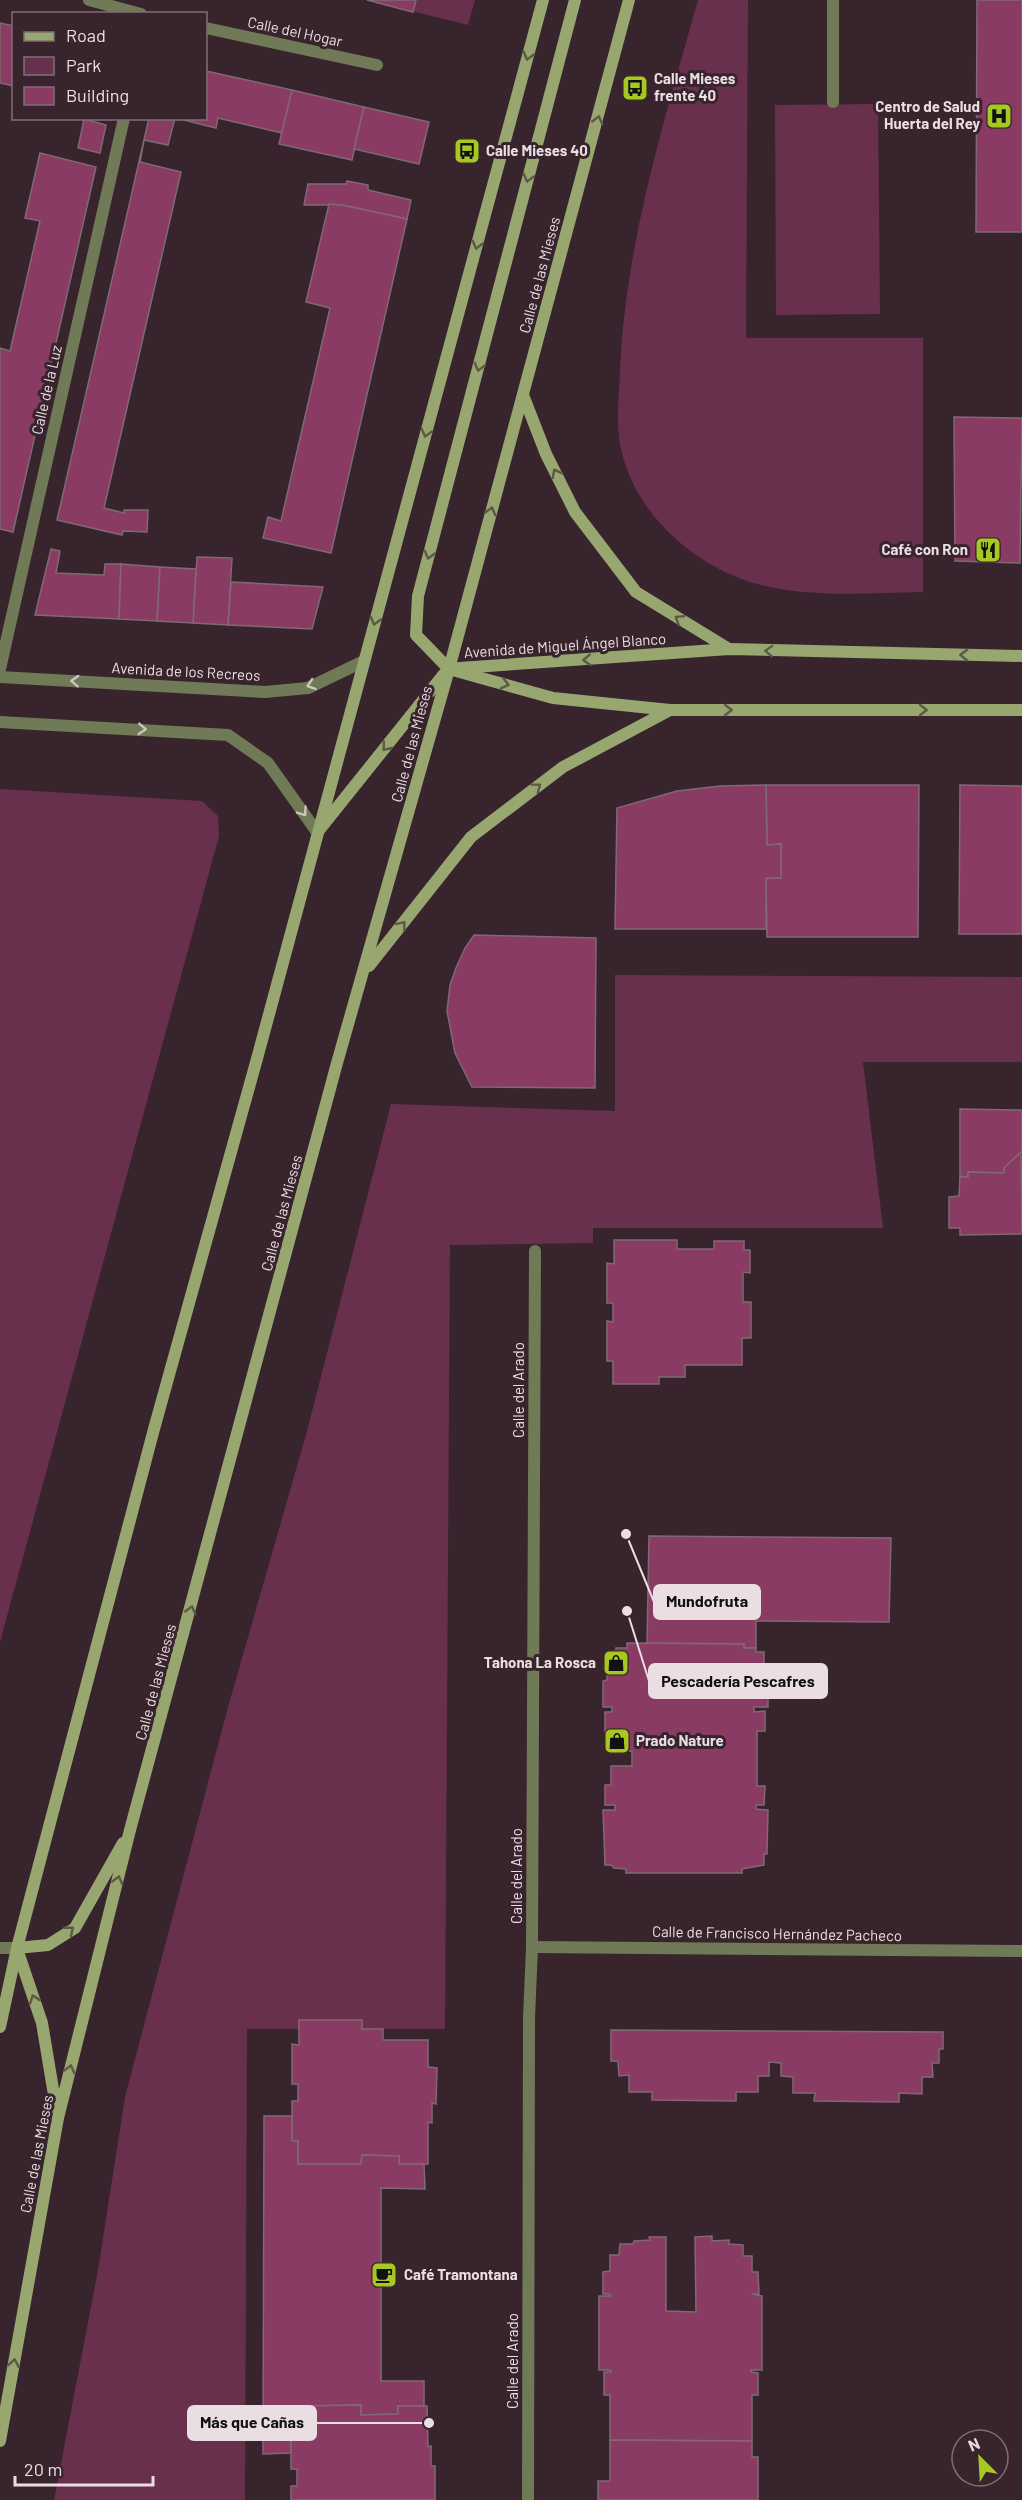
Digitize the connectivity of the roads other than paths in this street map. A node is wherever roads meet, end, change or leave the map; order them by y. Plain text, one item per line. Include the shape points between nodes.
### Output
1 (89, 0) edge
2 (543, 0) edge
3 (575, 0) edge
4 (629, 0) edge
5 (833, 0) edge
6 (134, 12) edge
7 (207, 28) edge
8 (377, 65) dead end
9 (833, 102) dead end
10 (124, 120) edge
11 (523, 395) junction
12 (729, 650) junction
13 (1022, 656) edge
14 (364, 661) junction
15 (0, 669) edge
16 (449, 669) junction
17 (0, 677) edge
18 (670, 710) junction
19 (1022, 710) edge
20 (0, 722) edge
21 (317, 832) junction
22 (365, 971) junction
23 (535, 1251) dead end
24 (130, 1830) junction
25 (532, 1947) junction
26 (0, 1948) edge
27 (17, 1948) junction
28 (1022, 1951) edge
29 (0, 2027) edge
30 (58, 2118) junction
31 (0, 2441) edge
32 (528, 2500) edge

1 - 6 street
2 -> 14 main road
3 -> 16 main road via 418,596 416,635
11 -> 4 main road, Calle de las Mieses
5 - 9 street
7 - 8 street, Calle del Hogar
10 - 15 street, Calle de la Luz
12 -> 11 main road, Avenida de Miguel Ángel Blanco via 636,592 575,512
16 -> 11 main road, Calle de las Mieses
13 -> 12 main road, Avenida de Miguel Ángel Blanco
12 -> 16 main road, Avenida de Miguel Ángel Blanco
14 -> 17 street, Avenida de los Recreos via 308,688 265,692
14 - 21 main road
16 -> 18 main road, Avenida de Miguel Ángel Blanco via 553,698
16 -> 21 main road
16 - 22 main road, Calle de las Mieses
18 -> 19 main road, Avenida de Miguel Ángel Blanco
22 -> 18 main road, Avenida de Miguel Ángel Blanco via 471,837 563,767
20 -> 21 street via 228,735 268,763
21 - 27 main road
24 -> 22 main road, Calle de las Mieses
23 - 25 street, Calle del Arado
27 -> 24 main road via 48,1945 75,1928
30 -> 24 main road, Calle de las Mieses
25 - 28 street, Calle de Francisco Hernández Pacheco
25 - 32 street, Calle del Arado
26 - 27 street
27 - 29 main road
30 -> 27 main road via 42,2023
31 -> 30 main road, Calle de las Mieses

